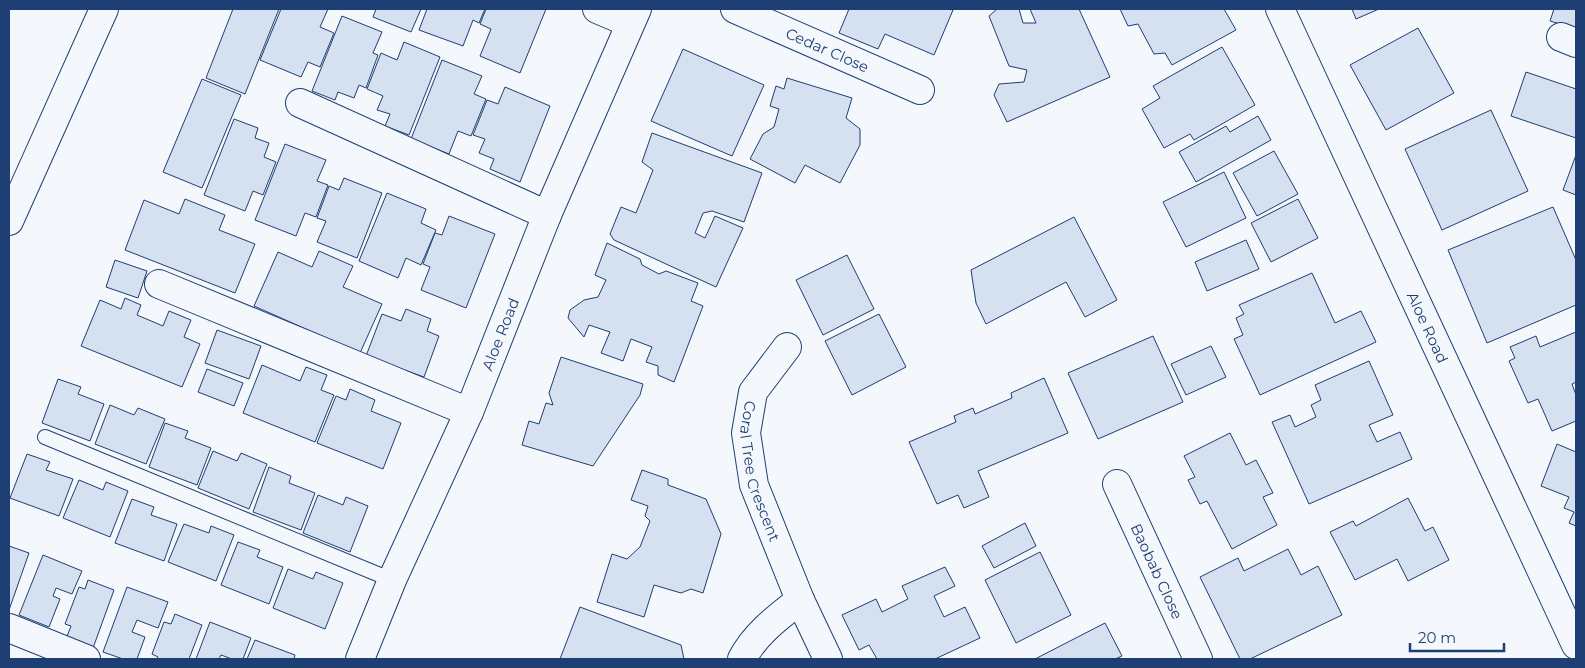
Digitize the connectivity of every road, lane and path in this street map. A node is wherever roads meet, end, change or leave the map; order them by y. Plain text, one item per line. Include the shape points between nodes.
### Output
1 (104, 9) edge
2 (597, 9) edge
3 (735, 9) edge
4 (1280, 9) edge
5 (634, 16) edge
6 (920, 90) dead end
7 (300, 103) dead end
8 (547, 215) junction
9 (9, 220) edge
10 (159, 284) dead end
11 (787, 347) dead end
12 (469, 412) junction
13 (44, 437) dead end
14 (1117, 484) dead end
15 (392, 580) junction
16 (800, 600) junction
17 (9, 628) edge
18 (1576, 645) edge
19 (86, 659) edge
20 (360, 659) edge
21 (742, 659) edge
22 (828, 659) edge
23 (1198, 659) edge

1 - 9 street
2 - 5 street
3 - 6 street, Cedar Close
4 - 18 street, Aloe Road
5 - 8 street, Aloe Road
7 - 8 street
8 - 12 street, Aloe Road
10 - 12 street
11 - 16 street, Coral Tree Crescent via 752,392 746,433 754,486
12 - 15 street, Aloe Road
13 - 15 lane
14 - 23 street, Baobab Close
15 - 20 street, Aloe Road
16 - 21 street via 768,625
16 - 22 street, Coral Tree Crescent
17 - 19 street

